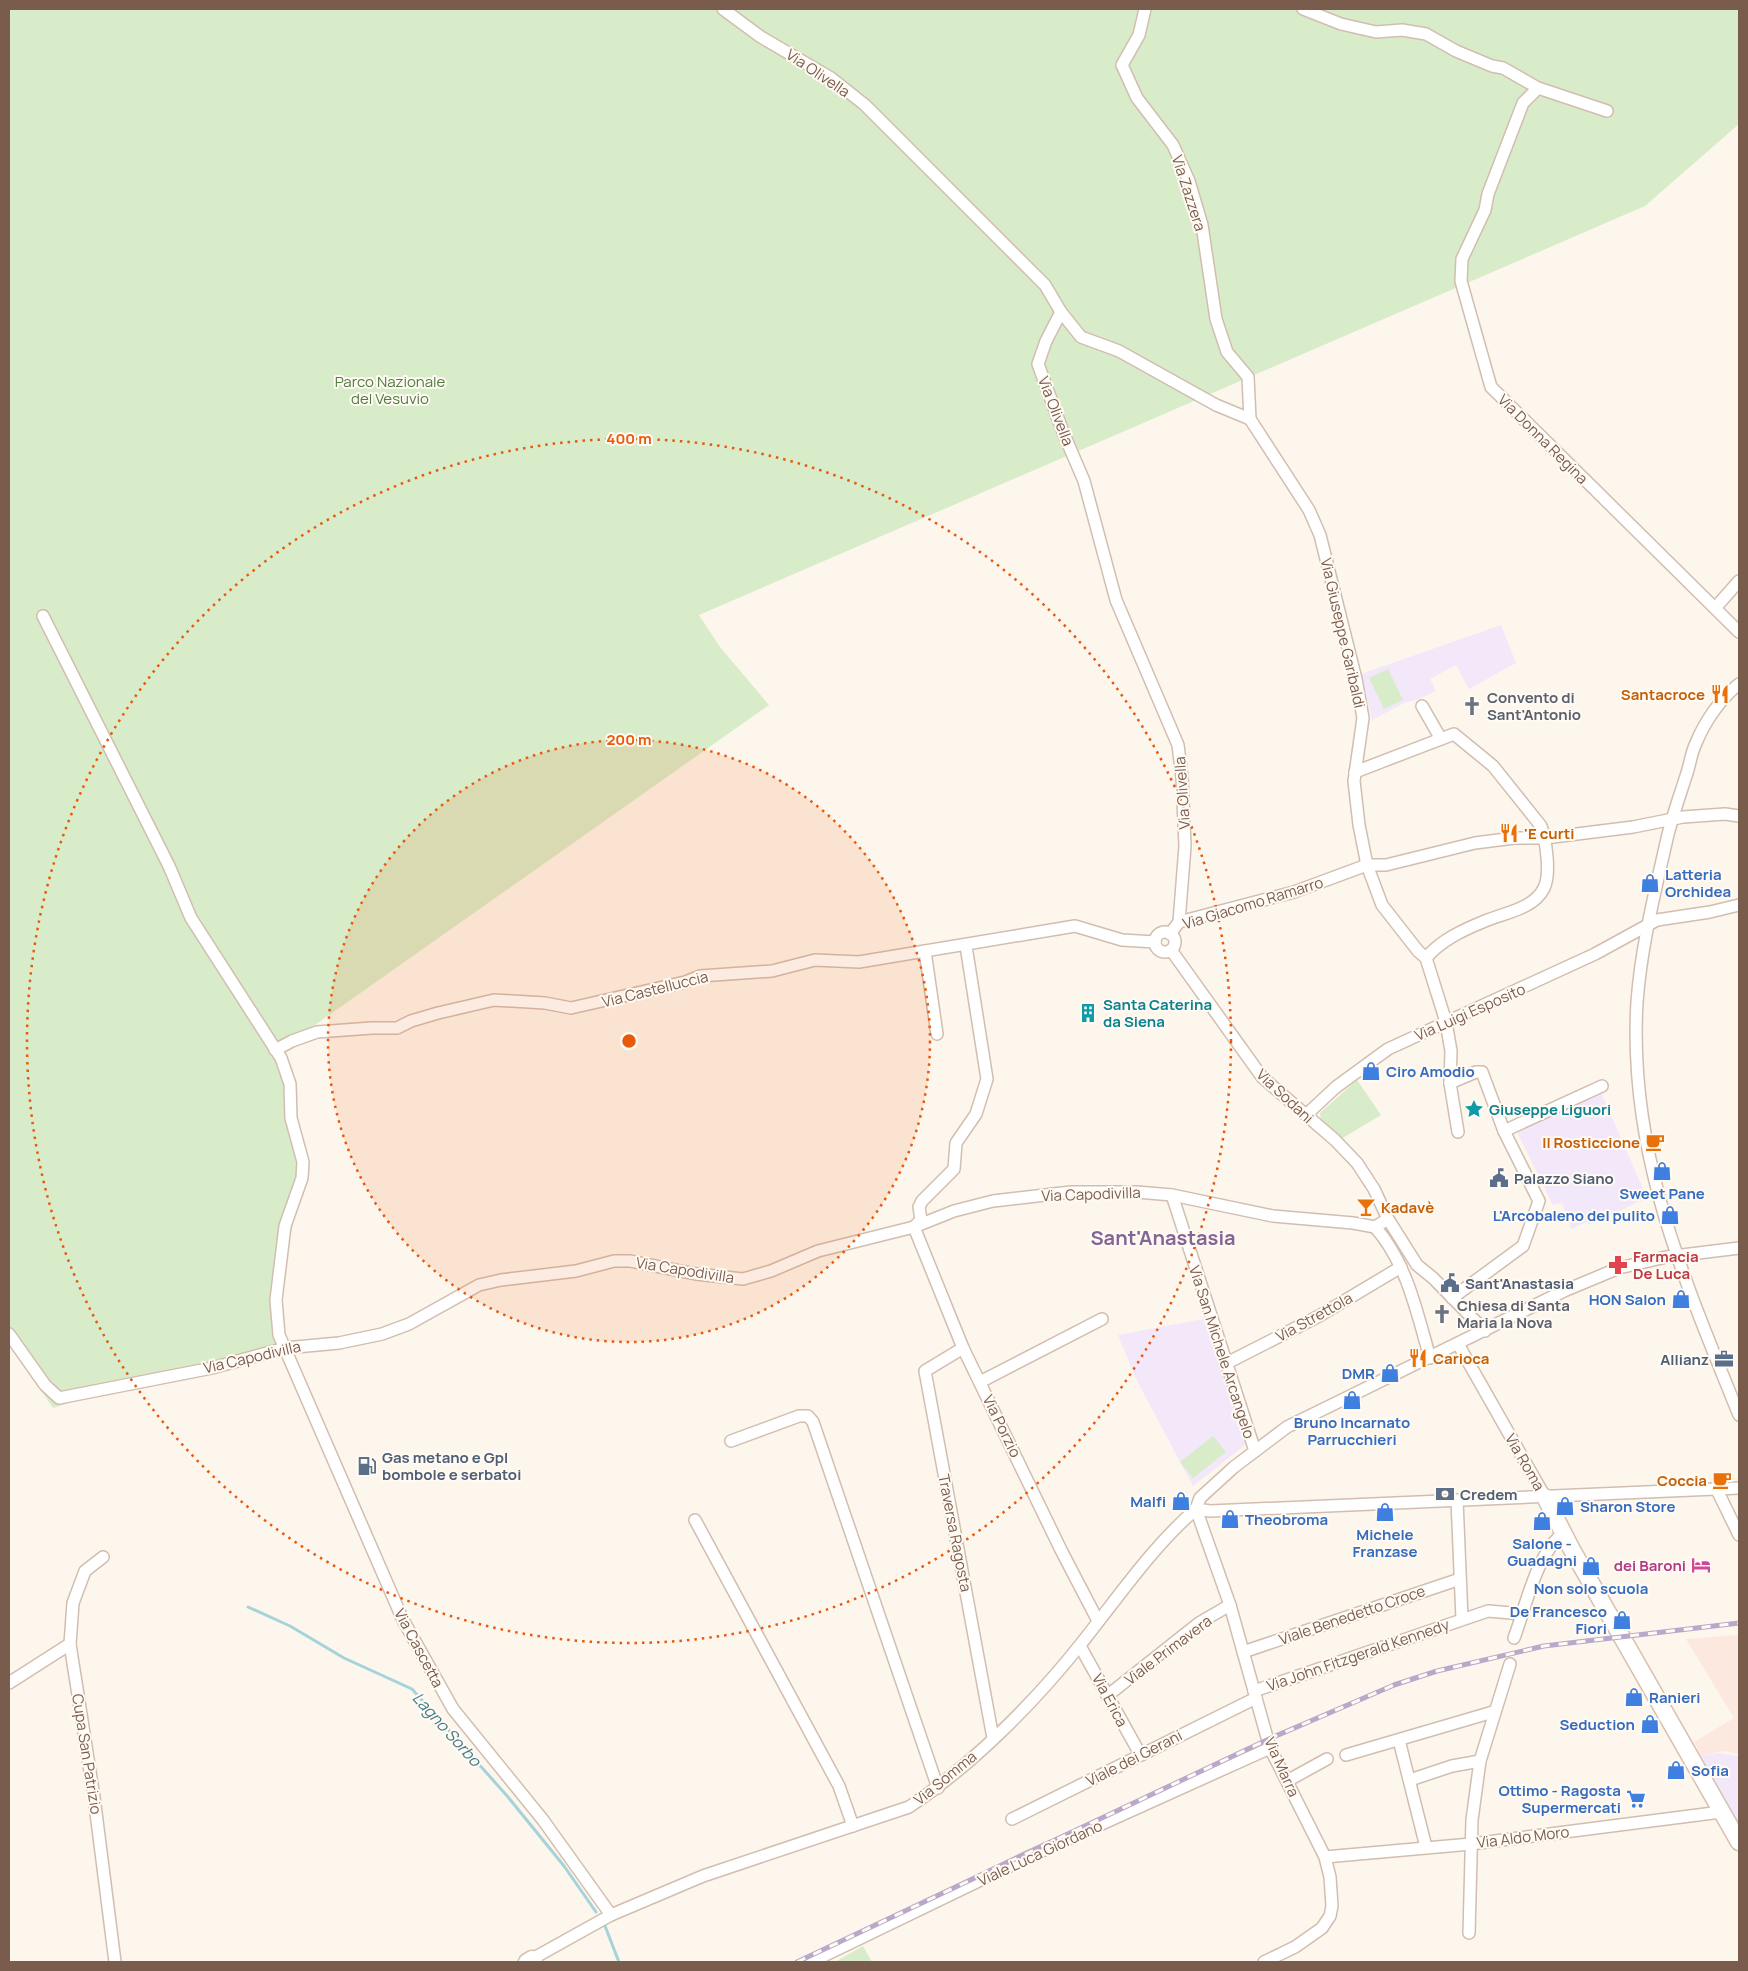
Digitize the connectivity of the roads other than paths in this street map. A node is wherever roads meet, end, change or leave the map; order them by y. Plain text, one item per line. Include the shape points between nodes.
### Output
1 (723, 9) edge
2 (1145, 9) edge
3 (1304, 9) edge
4 (1538, 88) junction
5 (1607, 111) dead end
6 (1061, 312) junction
7 (1250, 419) junction
8 (1739, 581) edge
9 (1716, 607) junction
10 (42, 616) dead end
11 (1739, 632) edge
12 (1739, 684) edge
13 (1422, 706) dead end
14 (1441, 739) junction
15 (1355, 772) junction
16 (1739, 816) edge
17 (1671, 820) junction
18 (1545, 838) junction
19 (1367, 865) junction
20 (1739, 905) edge
21 (1179, 922) junction
22 (1647, 926) junction
23 (1170, 934) junction
24 (1155, 942) junction
25 (966, 946) junction
26 (1171, 950) junction
27 (925, 951) junction
28 (1426, 958) junction
29 (1446, 1022) junction
30 (938, 1034) dead end
31 (275, 1050) junction
32 (1450, 1082) junction
33 (1602, 1086) dead end
34 (1306, 1115) junction
35 (1504, 1131) junction
36 (1458, 1132) dead end
37 (1172, 1195) junction
38 (1388, 1219) junction
39 (914, 1227) junction
40 (1375, 1227) junction
41 (1739, 1248) edge
42 (1676, 1256) junction
43 (1401, 1267) junction
44 (1452, 1298) junction
45 (1102, 1320) dead end
46 (1485, 1331) junction
47 (9, 1334) edge
48 (1458, 1344) junction
49 (285, 1348) junction
50 (963, 1348) junction
51 (1430, 1358) junction
52 (1226, 1364) junction
53 (980, 1382) junction
54 (1739, 1415) edge
55 (731, 1441) dead end
56 (1255, 1451) junction
57 (1716, 1488) junction
58 (1739, 1488) edge
59 (1545, 1497) junction
60 (1458, 1500) junction
61 (1196, 1509) junction
62 (695, 1520) dead end
63 (1564, 1533) junction
64 (1739, 1535) edge
65 (103, 1557) dead end
66 (1460, 1579) junction
67 (1230, 1605) junction
68 (1523, 1614) junction
69 (1462, 1619) junction
70 (1098, 1621) junction
71 (1514, 1638) dead end
72 (70, 1644) junction
73 (1080, 1646) junction
74 (1243, 1652) junction
75 (1510, 1664) dead end
76 (9, 1683) edge
77 (1255, 1694) junction
78 (1107, 1696) junction
79 (1494, 1712) junction
80 (993, 1738) junction
81 (1399, 1740) junction
82 (1270, 1748) junction
83 (1140, 1754) junction
84 (1346, 1755) dead end
85 (1327, 1759) dead end
86 (1480, 1761) junction
87 (1410, 1780) junction
88 (1287, 1781) junction
89 (938, 1788) junction
90 (1721, 1812) junction
91 (1012, 1819) dead end
92 (853, 1826) junction
93 (1739, 1842) edge
94 (1471, 1844) junction
95 (1426, 1847) junction
96 (1326, 1857) junction
97 (611, 1915) junction
98 (1469, 1933) dead end
99 (531, 1961) edge
100 (115, 1962) edge
101 (811, 1962) edge
102 (1264, 1962) edge

1 - 6 street, Via Olivella via 761,37 831,78 865,106 1045,285
2 - 7 street, Via Zazzera via 1139,35 1122,65 1137,98 1173,145 1189,181 1202,225 1216,318 1227,352 1248,377
3 - 4 street via 1341,24 1376,32 1402,30 1426,34 1477,61 1503,68
4 - 5 street
4 - 9 street, Via Donna Regina via 1523,103 1488,194 1485,210 1460,268 1491,387
6 - 7 street via 1080,337 1119,351 1216,405
6 - 21 street, Via Olivella via 1038,364 1084,481 1116,600 1178,745 1185,846
7 - 15 street, Via Giuseppe Garibaldi via 1309,510 1320,535 1362,711
8 - 9 street
9 - 11 street, Via Donna Regina
10 - 31 street, Via Cascetta via 169,866 191,918
12 - 17 street via 1727,694 1696,742
13 - 14 street
14 - 15 street
14 - 18 street via 1454,734 1493,766 1541,826
15 - 19 street, Via Giuseppe Garibaldi via 1359,826
16 - 17 street, Via Giacomo Ramarro via 1725,814
17 - 18 street, Via Giacomo Ramarro
17 - 22 street
18 - 19 street, Via Giacomo Ramarro via 1491,840 1386,865
18 - 28 street via 1545,887 1539,894 1529,904 1469,928 1437,946
19 - 21 street, Via Giacomo Ramarro via 1294,892
19 - 28 street, Via Giuseppe Garibaldi via 1377,898
20 - 22 street, Via Luigi Esposito via 1657,920
21 - 23 street, Via Giacomo Ramarro
22 - 29 street, Via Luigi Esposito
22 - 42 street via 1637,1002 1639,1097 1648,1152
23 - 24 street via 1158,935
23 - 26 street via 1174,942
24 - 25 street, Via Castelluccia via 1122,940 1075,926
24 - 26 street via 1159,950
25 - 27 street, Via Castelluccia
25 - 39 street via 987,1079 976,1114 956,1143 954,1170 922,1201 919,1207 921,1220
26 - 34 street, Via Sodani via 1262,1077
27 - 30 street
27 - 31 street, Via Castelluccia via 859,962 815,960 772,970 700,976 571,1008 494,1000 438,1013 397,1028 317,1032
28 - 29 street, Via Giuseppe Garibaldi
29 - 32 street, Via Giuseppe Garibaldi via 1451,1051
29 - 34 street, Via Luigi Esposito via 1380,1054 1336,1087
31 - 49 street, Via Cascetta via 290,1084 291,1118 303,1162 302,1178 286,1226 276,1300 279,1335
32 - 35 street via 1482,1072
32 - 36 street, Via Giuseppe Garibaldi
33 - 35 street
34 - 38 street, Via Sodani via 1335,1140 1364,1173
35 - 44 street via 1539,1201 1523,1246
37 - 39 street, Via Capodivilla via 1071,1192 1035,1196 974,1206
37 - 40 street, Via Capodivilla via 1273,1216
37 - 52 street, Via San Michele Arcangelo
38 - 40 street
38 - 44 street, Via Sodani via 1417,1265
39 - 49 street, Via Capodivilla via 818,1252 743,1279 696,1274 630,1260 561,1274 501,1280 479,1285 409,1324 382,1334 340,1343
39 - 50 street, Via Porzio
40 - 43 street
41 - 42 street, Via Somma
42 - 46 street, Via Somma via 1612,1271
42 - 54 street
43 - 51 street
43 - 52 street, Via Strettola via 1338,1305
44 - 46 street, Via Sodani
45 - 53 street
46 - 48 street, Via Somma
47 - 49 street, Via Capodivilla via 45,1385 59,1398 212,1368
48 - 51 street, Via Somma
48 - 59 street, Via Roma
49 - 97 street, Via Cascetta via 395,1602 453,1709 542,1820
50 - 53 street, Via Porzio
50 - 80 street, Traversa Ragosta via 925,1371
51 - 56 street, Via Somma via 1288,1427
52 - 56 street, Via San Michele Arcangelo
53 - 70 street, Via Porzio
55 - 89 street via 799,1416 808,1416 813,1422
56 - 61 street, Via Somma via 1200,1498
57 - 58 street
57 - 59 street
57 - 64 street
59 - 60 street
59 - 63 street, Via Roma
60 - 61 street via 1226,1511
60 - 66 street
61 - 67 street, Via Marra
61 - 70 street, Via Somma via 1171,1531
62 - 92 street via 839,1786
63 - 68 street via 1557,1538 1537,1570
63 - 90 street, Via Roma
65 - 72 street, Cupa San Patrizio via 86,1571 73,1603
66 - 69 street
66 - 74 street, Viale Benedetto Croce
67 - 74 street, Via Marra
67 - 78 street, Viale Primavera via 1199,1623
68 - 69 street, Via John Fitzgerald Kennedy via 1488,1611
68 - 71 street
69 - 77 street, Via John Fitzgerald Kennedy
70 - 73 street, Via Somma
72 - 76 street
72 - 100 street, Cupa San Patrizio
73 - 78 street, Via Erica
73 - 80 street, Via Somma via 1032,1701
74 - 77 street, Via Marra
75 - 79 street
77 - 82 street, Via Marra
77 - 83 street, Viale dei Gerani
78 - 83 street, Via Erica
79 - 81 street
79 - 86 street
80 - 89 street, Via Somma
81 - 84 street
81 - 87 street
82 - 88 street, Via Marra
82 - 101 street, Viale Luca Giordano via 1024,1859
83 - 91 street, Viale dei Gerani
85 - 88 street
86 - 87 street via 1452,1766
86 - 94 street
87 - 95 street
88 - 96 street, Via Marra
89 - 92 street, Via Somma via 909,1807
90 - 93 street, Via Roma
90 - 94 street, Via Aldo Moro
92 - 97 street, Via Somma via 703,1876
94 - 95 street, Via Aldo Moro
94 - 98 street
95 - 96 street, Via Aldo Moro
96 - 102 street, Via Marra via 1332,1890 1330,1916 1322,1928 1305,1941
97 - 99 street, Via Somma

